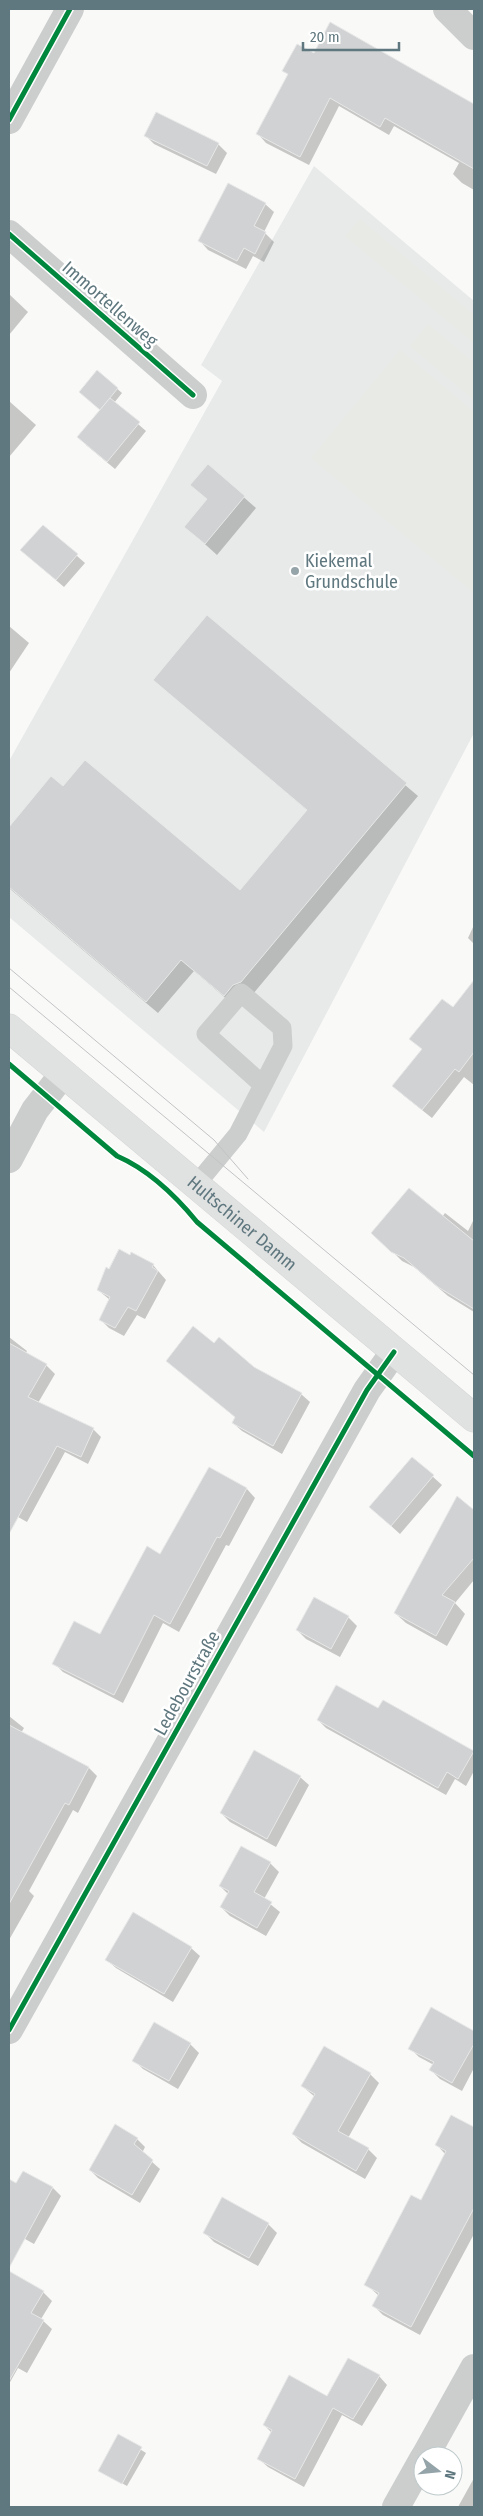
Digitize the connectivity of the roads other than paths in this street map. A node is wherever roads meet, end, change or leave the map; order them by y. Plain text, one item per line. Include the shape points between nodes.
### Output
1 (70, 9) edge
2 (447, 9) edge
3 (474, 36) edge
4 (9, 120) edge
5 (9, 234) edge
6 (193, 395) dead end
7 (9, 1028) edge
8 (63, 1074) junction
9 (263, 1085) junction
10 (9, 1159) edge
11 (195, 1186) junction
12 (394, 1352) junction
13 (474, 1418) edge
14 (9, 2030) edge
15 (474, 2368) edge
16 (431, 2446) edge
17 (413, 2477) edge
18 (396, 2507) edge

1 - 4 street
2 - 3 street
5 - 6 street, Immortellenweg
7 - 8 main road, Hultschiner Damm
8 - 10 street via 36,1110
8 - 11 main road, Hultschiner Damm
9 - 9 lane via 206,1034 241,993 282,1028 283,1046
9 - 11 lane via 238,1134
11 - 12 main road, Hultschiner Damm
12 - 13 main road, Hultschiner Damm
12 - 14 street, Ledebourstraße via 376,1374
15 - 16 street
17 - 18 street

